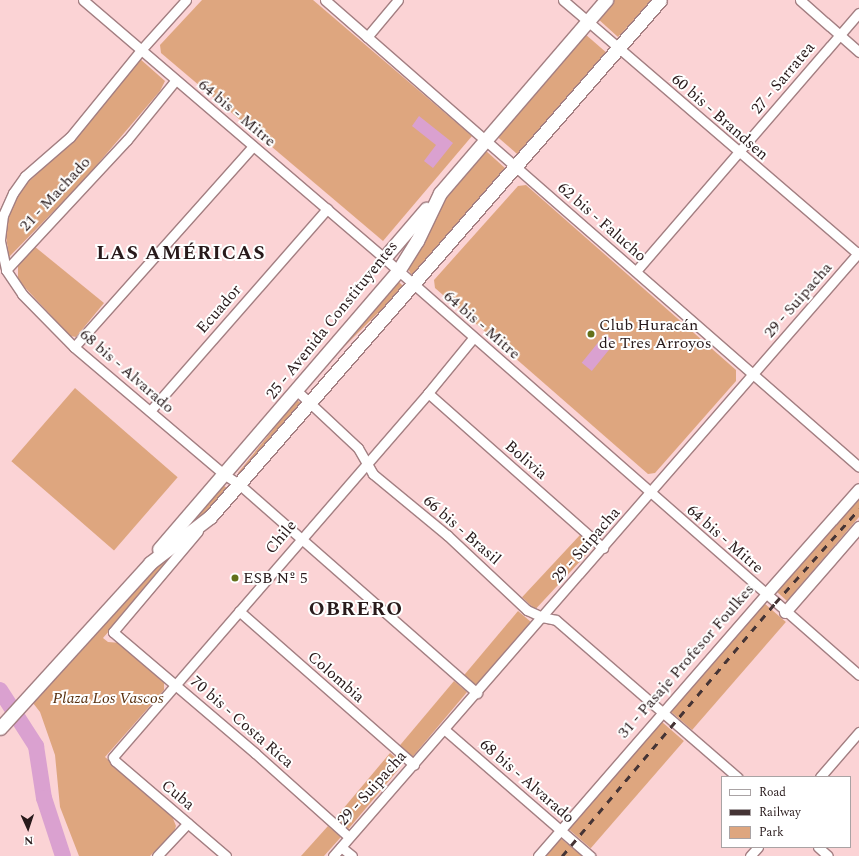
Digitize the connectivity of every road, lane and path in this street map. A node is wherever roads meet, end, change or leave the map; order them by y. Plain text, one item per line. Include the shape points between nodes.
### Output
1 (83, 0) edge
2 (186, 0) edge
3 (325, 0) edge
4 (398, 0) edge
5 (563, 0) edge
6 (606, 0) edge
7 (660, 0) edge
8 (800, 0) edge
9 (859, 13) edge
10 (588, 21) junction
11 (839, 35) junction
12 (367, 37) junction
13 (617, 48) junction
14 (141, 50) junction
15 (859, 52) edge
16 (175, 81) junction
17 (486, 140) junction
18 (252, 146) junction
19 (739, 153) junction
20 (516, 166) junction
21 (440, 193) junction
22 (327, 209) junction
23 (858, 253) edge
24 (384, 258) junction
25 (6, 270) junction
26 (398, 271) junction
27 (636, 272) junction
28 (413, 284) junction
29 (473, 338) junction
30 (74, 347) junction
31 (753, 375) junction
32 (296, 390) junction
33 (428, 393) junction
34 (310, 402) junction
35 (150, 411) junction
36 (367, 461) junction
37 (859, 467) edge
38 (225, 475) junction
39 (239, 484) junction
40 (859, 489) edge
41 (651, 493) junction
42 (210, 517) junction
43 (859, 527) edge
44 (300, 538) junction
45 (604, 548) junction
46 (150, 563) junction
47 (766, 594) junction
48 (239, 611) junction
49 (785, 612) junction
50 (542, 617) junction
51 (113, 632) joint
52 (859, 675) edge
53 (174, 684) junction
54 (477, 693) junction
55 (662, 712) junction
56 (0, 728) edge
57 (444, 729) junction
58 (859, 732) edge
59 (113, 757) joint
60 (414, 765) junction
61 (736, 776) edge
62 (821, 776) edge
63 (188, 823) junction
64 (560, 830) junction
65 (349, 837) junction
66 (341, 847) junction
67 (757, 848) edge
68 (819, 848) edge
69 (157, 856) edge
70 (226, 856) edge
71 (333, 856) edge
72 (352, 856) edge
73 (538, 856) edge
74 (590, 856) edge
75 (750, 856) edge
76 (828, 856) edge

1 - 14 street, 64 bis - Mitre
2 - 14 street, 21 - Machado
3 - 12 street, 62 bis - Falucho
4 - 12 street
5 - 10 street, 60 bis - Brandsen
6 - 10 main road, 25 - Avenida Constituyentes
7 - 13 main road, 25 - Avenida Constituyentes
8 - 11 street
9 - 11 street, 27 - Sarratea
10 - 13 street, 60 bis - Brandsen
10 - 17 main road, 25 - Avenida Constituyentes
11 - 15 street
11 - 19 street, 27 - Sarratea
12 - 17 street, 62 bis - Falucho
13 - 19 street, 60 bis - Brandsen
13 - 20 main road, 25 - Avenida Constituyentes
14 - 16 street, 64 bis - Mitre
14 - 25 street, 21 - Machado via 70,137 25,176 13,193 4,215 0,241
16 - 18 street, 64 bis - Mitre
16 - 25 street, 21 - Machado via 127,140
17 - 20 street, 62 bis - Falucho
17 - 21 main road, 25 - Avenida Constituyentes
18 - 22 street, 64 bis - Mitre
18 - 30 street
19 - 23 street, 60 bis - Brandsen
19 - 27 street, 27 - Sarratea
20 - 27 street, 62 bis - Falucho
20 - 28 main road, 25 - Avenida Constituyentes
21 - 24 main road
21 - 26 main road, 25 - Avenida Constituyentes via 417,241
22 - 24 street, 64 bis - Mitre
22 - 35 street, Ecuador
23 - 31 street, 29 - Suipacha
24 - 26 street, 64 bis - Mitre
25 - 30 street, 68 bis - Alvarado via 22,294
26 - 28 street, 64 bis - Mitre
26 - 32 main road, 25 - Avenida Constituyentes
27 - 31 street, 62 bis - Falucho
28 - 29 street, 64 bis - Mitre
28 - 34 main road, 25 - Avenida Constituyentes
29 - 33 street, Chile
29 - 41 street, 64 bis - Mitre
30 - 35 street, 68 bis - Alvarado
31 - 37 street, 62 bis - Falucho
31 - 41 street, 29 - Suipacha
32 - 34 street, 66 bis - Brasil
32 - 38 main road, 25 - Avenida Constituyentes
33 - 36 street, Chile
33 - 45 street, Bolivia
34 - 36 street, 66 bis - Brasil via 358,448
34 - 39 main road, 25 - Avenida Constituyentes
35 - 38 street, 68 bis - Alvarado
36 - 44 street, Chile
36 - 50 street, 66 bis - Brasil via 373,474 447,534 528,610
38 - 39 street, 68 bis - Alvarado
38 - 46 main road, 25 - Avenida Constituyentes via 166,538
39 - 42 main road, 25 - Avenida Constituyentes
39 - 44 street, 68 bis - Alvarado
40 - 47 street, 31 - Pasaje Profesor Foulkes
41 - 45 street, 29 - Suipacha
41 - 47 street, 64 bis - Mitre
42 - 46 main road, 25 - Avenida Constituyentes
42 - 51 street, 25 - Avenida Constituyentes
43 - 49 street
44 - 48 street, Chile
44 - 54 street, 68 bis - Alvarado
45 - 50 street, 29 - Suipacha
46 - 56 main road, 25 - Avenida Constituyentes
47 - 49 street, 64 bis - Mitre
47 - 55 street, 31 - Pasaje Profesor Foulkes
48 - 53 street, Chile
48 - 60 street, Colombia
49 - 52 street, 64 bis - Mitre
50 - 54 street, 29 - Suipacha
50 - 55 street, 66 bis - Brasil via 556,620
51 - 53 street, 70 bis - Costa Rica
53 - 59 street, Chile
53 - 65 street, 70 bis - Costa Rica
54 - 57 street, 29 - Suipacha
55 - 61 street, 66 bis - Brasil
55 - 64 street, 31 - Pasaje Profesor Foulkes
57 - 60 street, 29 - Suipacha
57 - 64 street, 68 bis - Alvarado
58 - 62 street
59 - 63 street, Cuba
60 - 65 street, 29 - Suipacha
63 - 69 street
63 - 70 street, Cuba
64 - 73 street, 31 - Pasaje Profesor Foulkes
64 - 74 street, 68 bis - Alvarado
65 - 66 street, 29 - Suipacha
66 - 71 street, 29 - Suipacha
66 - 72 street
67 - 75 street
68 - 76 street

